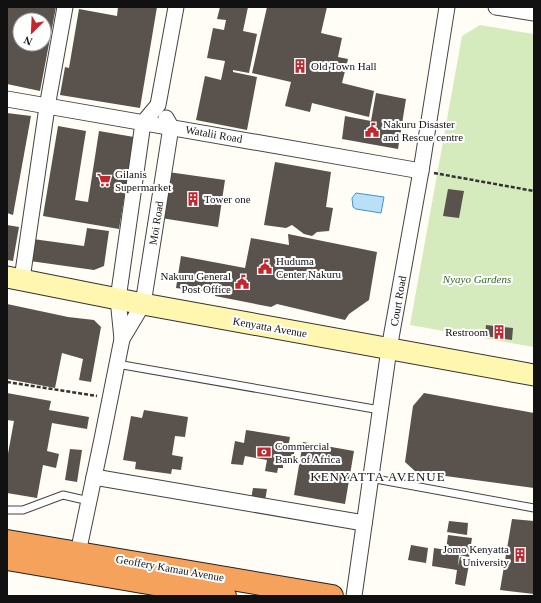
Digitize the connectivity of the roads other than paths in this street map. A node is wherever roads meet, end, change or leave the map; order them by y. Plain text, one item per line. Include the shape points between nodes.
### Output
1 (65, 7) edge
2 (176, 7) edge
3 (447, 7) edge
4 (496, 7) edge
5 (534, 13) edge
6 (7, 99) edge
7 (158, 105) junction
8 (47, 107) junction
9 (143, 123) junction
10 (171, 126) junction
11 (421, 171) junction
12 (14, 278) edge
13 (118, 299) junction
14 (143, 304) junction
15 (122, 339) junction
16 (389, 348) junction
17 (117, 364) junction
18 (534, 375) edge
19 (380, 410) junction
20 (94, 478) junction
21 (370, 478) junction
22 (90, 501) junction
23 (534, 508) edge
24 (7, 510) edge
25 (364, 523) junction
26 (7, 541) edge
27 (78, 553) junction
28 (7, 559) edge
29 (225, 596) edge
30 (332, 596) edge
31 (354, 596) edge

1 - 8 street
2 - 7 street
3 - 11 street, Court Road
4 - 5 street
6 - 8 street, Watalii Road
7 - 9 street
7 - 10 street
8 - 9 street, Watalii Road
8 - 12 street
9 - 10 street, Watalii Road
9 - 13 street, Moi Road
10 - 11 street, Watalii Road
10 - 14 street, Moi Road
11 - 16 street, Court Road
12 - 13 street, Kenyatta Avenue
13 - 14 street, Kenyatta Avenue
13 - 15 street, Moi Road
14 - 15 street, Moi Road
14 - 16 street, Kenyatta Avenue
15 - 17 street, Moi Road
16 - 18 street, Kenyatta Avenue
16 - 19 street, Court Road
17 - 19 lane
17 - 20 street, Moi Road
19 - 21 street, Court Road
20 - 22 street, Moi Road
20 - 25 street
21 - 23 lane
21 - 25 street, Court Road
22 - 24 lane via 62,495 23,510
22 - 27 street, Moi Road
25 - 31 street, Court Road
26 - 27 highway, Geoffery Kamau Avenue
27 - 30 highway, Geoffery Kamau Avenue
28 - 29 highway, Geoffery Kamau Avenue

